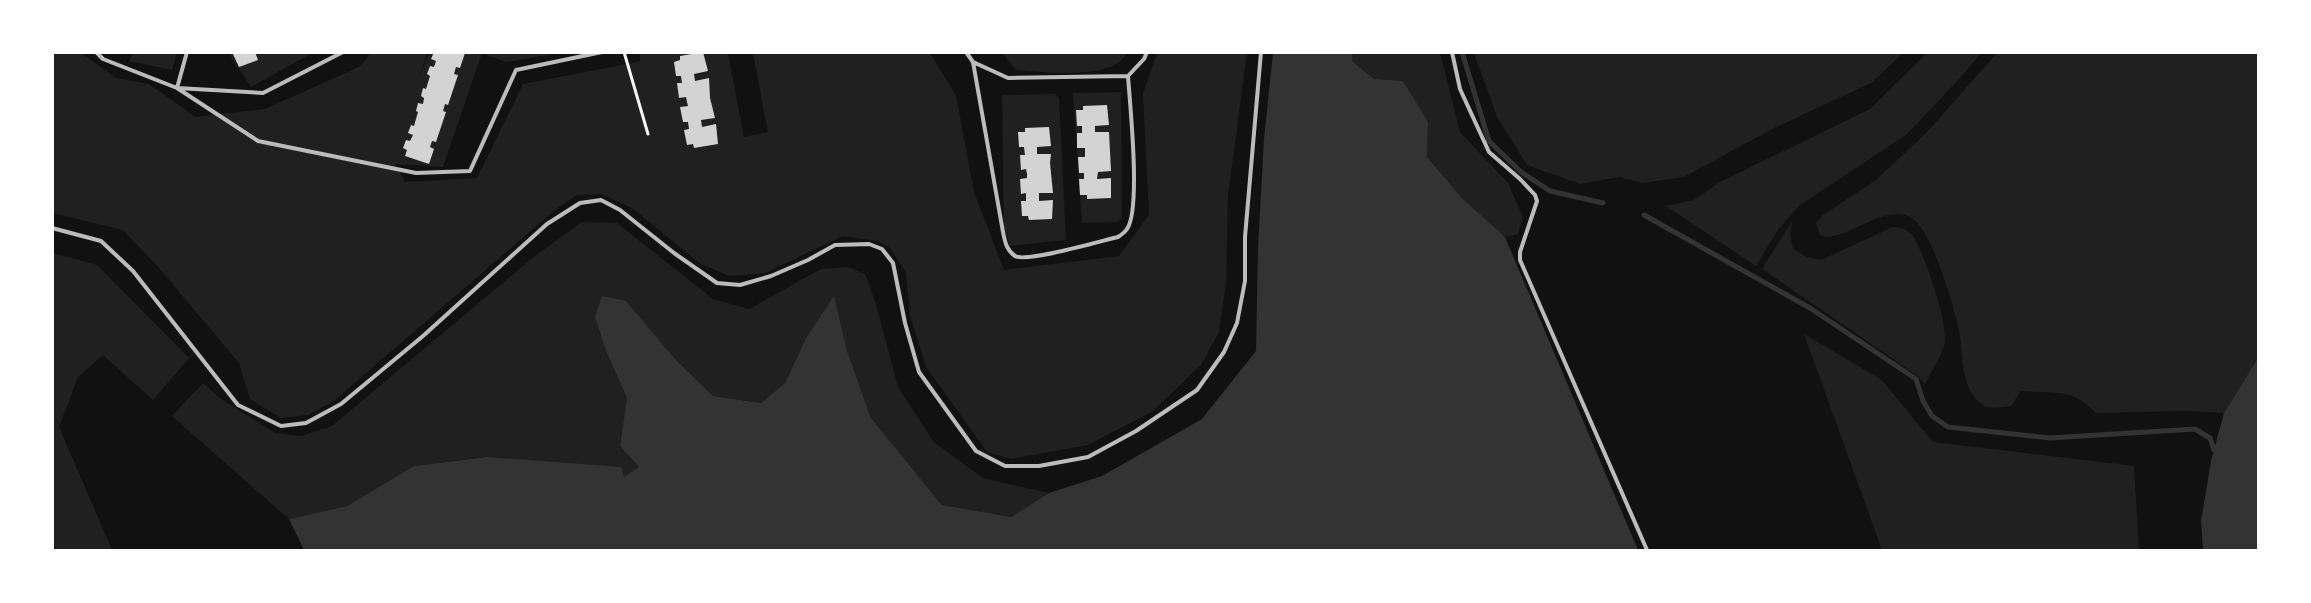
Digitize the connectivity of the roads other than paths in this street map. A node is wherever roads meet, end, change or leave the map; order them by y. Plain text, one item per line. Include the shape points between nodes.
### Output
1 (96, 52) edge
2 (187, 52) edge
3 (343, 52) edge
4 (602, 52) edge
5 (966, 52) edge
6 (1147, 52) edge
7 (1261, 52) edge
8 (1452, 52) edge
9 (973, 62) junction
10 (1128, 76) junction
11 (177, 88) junction
12 (52, 228) edge
13 (1646, 550) edge

1 - 11 lane via 104,60
2 - 11 lane
3 - 11 lane via 263,93
4 - 11 lane via 516,70 470,171 416,173 258,141
5 - 9 lane
6 - 10 lane via 1144,60
7 - 12 lane via 1245,237 1245,282 1237,323 1224,352 1197,390 1136,431 1088,457 1039,466 1005,466 976,451 919,372 892,263 882,249 870,244 835,245 778,273 740,285 717,283 620,210 601,200 580,203 547,224 341,404 306,423 282,426 238,405 132,271 101,241
8 - 13 lane via 1460,89 1489,152 1535,195 1537,201 1520,260
9 - 10 lane via 1008,78
9 - 10 lane via 1003,232 1008,250 1016,257 1032,258 1118,237 1127,229 1134,194

